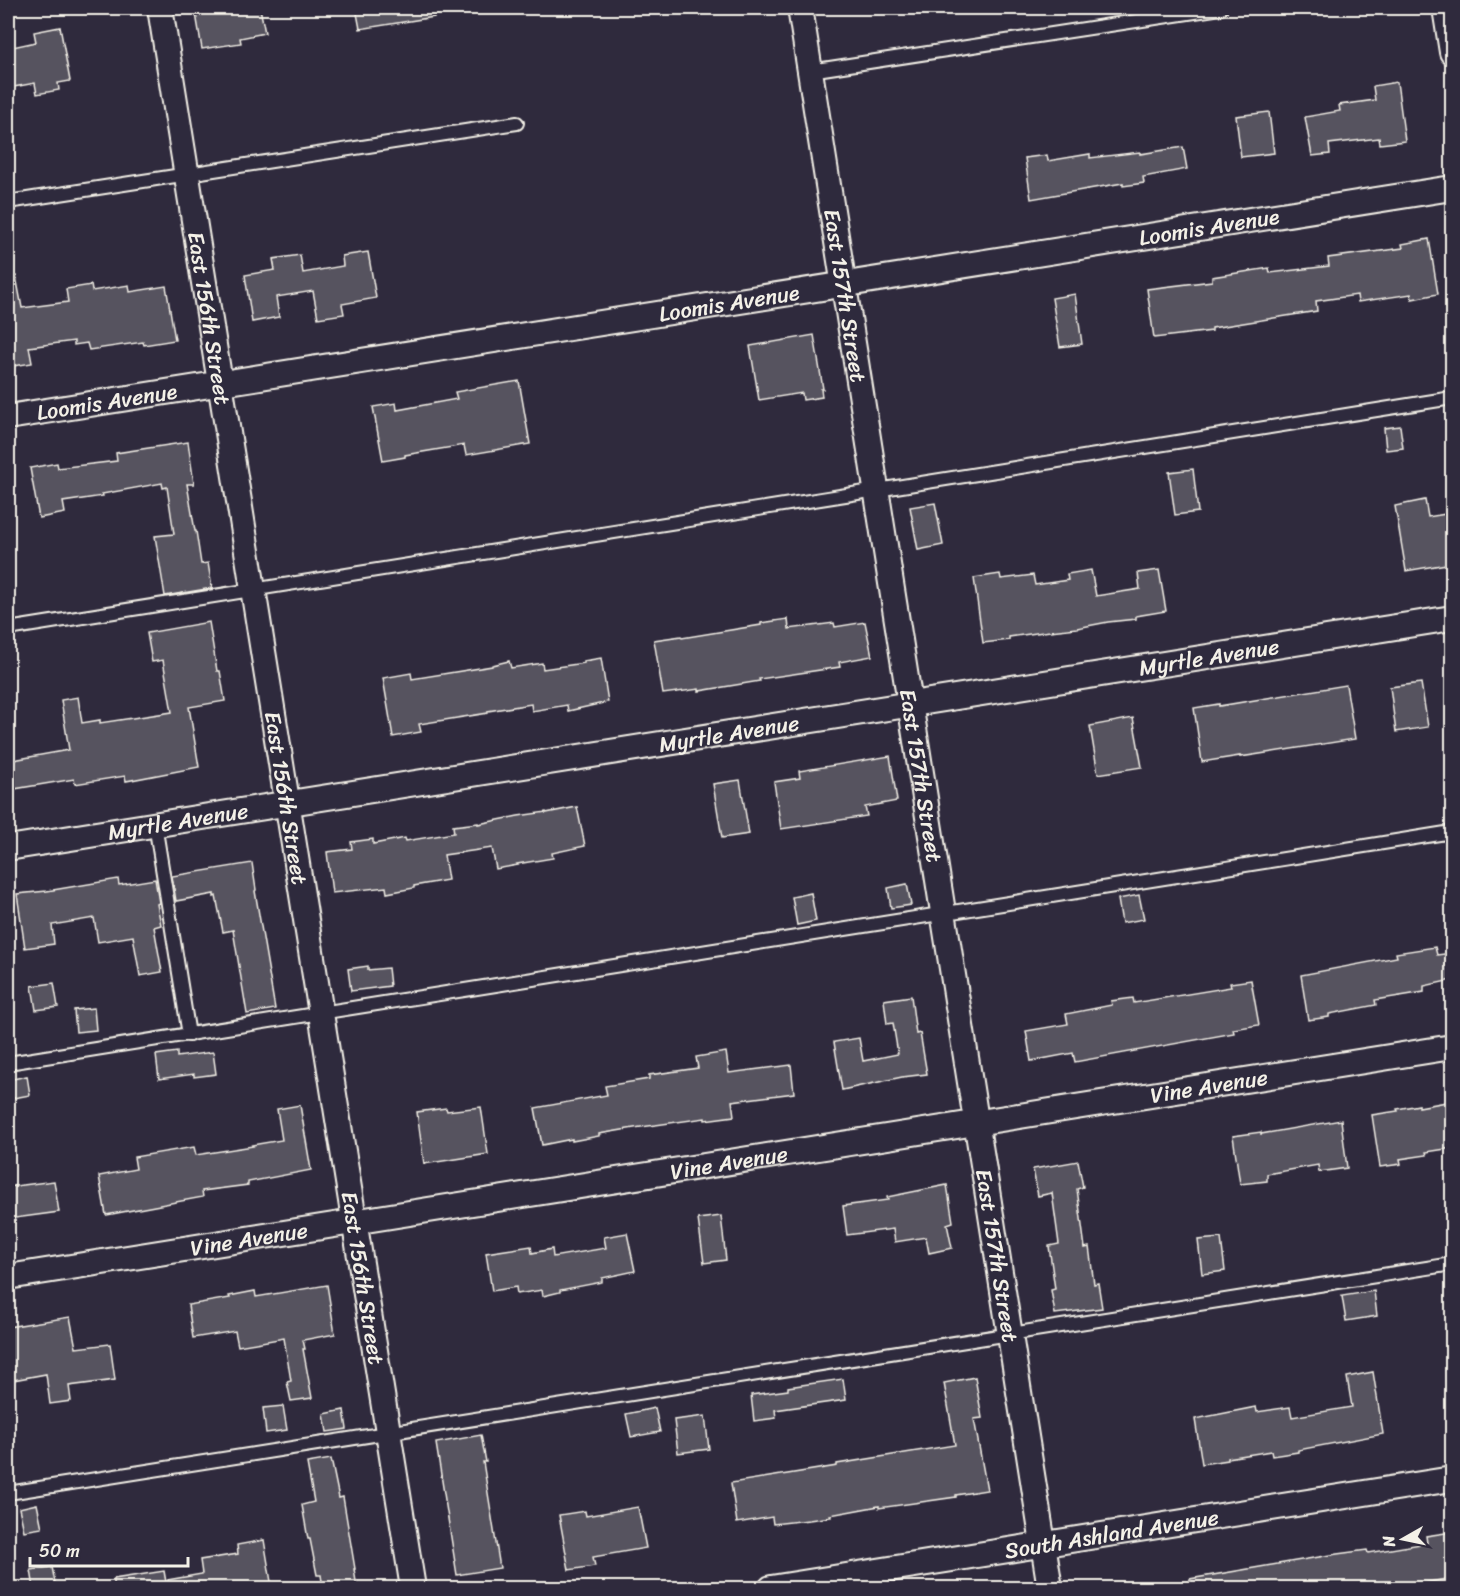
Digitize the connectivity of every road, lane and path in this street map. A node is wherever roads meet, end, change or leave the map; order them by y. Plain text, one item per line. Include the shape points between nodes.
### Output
1 (160, 8) edge
2 (800, 8) edge
3 (1221, 8) edge
4 (1445, 8) edge
5 (1452, 52) edge
6 (810, 71) junction
7 (517, 123) dead end
8 (186, 174) junction
9 (1452, 188) edge
10 (8, 202) edge
11 (843, 285) junction
12 (220, 384) junction
13 (1452, 398) edge
14 (8, 417) edge
15 (876, 490) junction
16 (253, 590) junction
17 (1452, 618) edge
18 (8, 629) edge
19 (910, 704) junction
20 (287, 803) junction
21 (155, 824) junction
22 (1452, 832) edge
23 (8, 848) edge
24 (943, 914) junction
25 (321, 1013) junction
26 (189, 1035) junction
27 (1452, 1047) edge
28 (8, 1064) edge
29 (976, 1123) junction
30 (354, 1222) junction
31 (1452, 1264) edge
32 (8, 1277) edge
33 (1010, 1334) junction
34 (388, 1432) junction
35 (1452, 1479) edge
36 (8, 1493) edge
37 (1043, 1545) junction
38 (413, 1588) edge
39 (771, 1588) edge
40 (1050, 1588) edge

1 - 8 street, East 156th Street
2 - 6 street, East 157th Street
3 - 6 lane
4 - 5 street
6 - 11 street, East 157th Street
7 - 8 lane
8 - 10 lane
8 - 12 street, East 156th Street
9 - 11 street, Loomis Avenue
11 - 12 street, Loomis Avenue
11 - 15 street, East 157th Street
12 - 14 street, Loomis Avenue
12 - 16 street, East 156th Street
13 - 15 lane
15 - 16 lane
15 - 19 street, East 157th Street
16 - 18 lane
16 - 20 street, East 156th Street
17 - 19 street, Myrtle Avenue
19 - 20 street, Myrtle Avenue
19 - 24 street, East 157th Street
20 - 21 street, Myrtle Avenue
20 - 25 street, East 156th Street
21 - 23 street, Myrtle Avenue
21 - 26 lane
22 - 24 lane
24 - 25 lane
24 - 29 street, East 157th Street
25 - 26 lane
25 - 30 street, East 156th Street
26 - 28 lane
27 - 29 street, Vine Avenue
29 - 30 street, Vine Avenue
29 - 33 street, East 157th Street
30 - 32 street, Vine Avenue
30 - 34 street, East 156th Street
31 - 33 lane
33 - 34 lane
33 - 37 street, East 157th Street
34 - 36 lane
34 - 38 street, East 156th Street
35 - 37 street, South Ashland Avenue
37 - 39 street, South Ashland Avenue
37 - 40 street, East 157th Street

